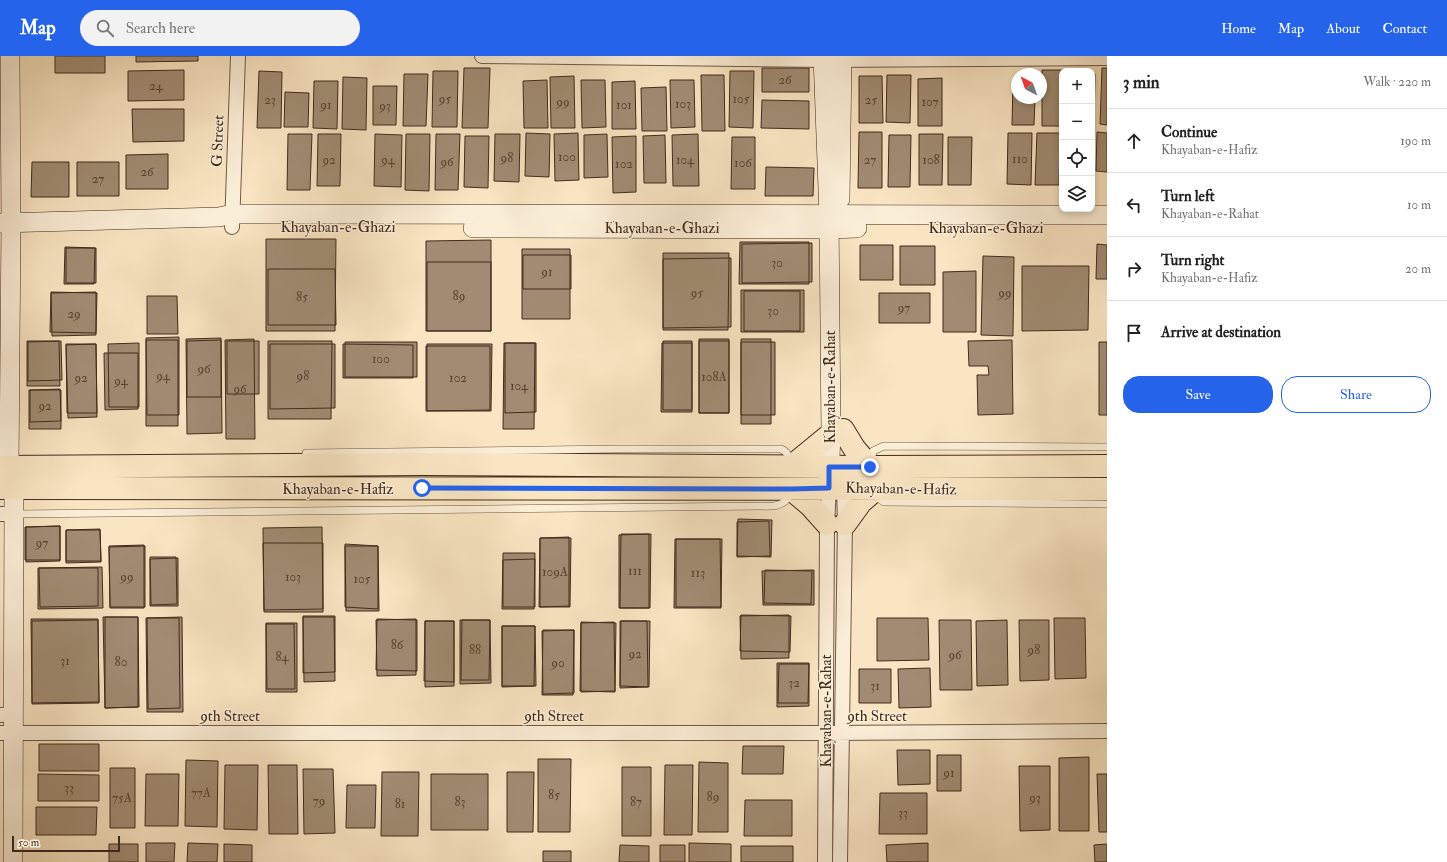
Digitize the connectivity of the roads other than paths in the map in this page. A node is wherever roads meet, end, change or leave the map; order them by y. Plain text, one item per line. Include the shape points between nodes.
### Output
1 (10, 56) edge
2 (238, 56) edge
3 (482, 56) edge
4 (823, 58) edge
5 (842, 58) edge
6 (1107, 58) edge
7 (1107, 215) edge
8 (228, 219) junction
9 (835, 222) junction
10 (6, 223) edge
11 (1107, 228) edge
12 (837, 432) junction
13 (1107, 447) edge
14 (306, 453) dead end
15 (5, 457) edge
16 (422, 464) junction
17 (792, 466) junction
18 (1107, 466) edge
19 (837, 467) junction
20 (870, 467) junction
21 (7, 488) edge
22 (422, 488) junction
23 (836, 488) junction
24 (791, 489) junction
25 (1107, 489) edge
26 (876, 490) junction
27 (1107, 504) edge
28 (7, 514) edge
29 (836, 524) junction
30 (7, 723) edge
31 (1107, 731) edge
32 (826, 733) junction
33 (842, 733) junction
34 (13, 862) edge
35 (825, 862) edge
36 (840, 862) edge

1 - 10 street
2 - 8 street, G Street
3 - 4 street
4 - 5 street
4 - 9 street, Khayaban-e-Rahat
5 - 6 street
5 - 9 street, Khayaban-e-Rahat
7 - 9 street, Khayaban-e-Ghazi
8 - 9 street, Khayaban-e-Ghazi
8 - 10 street, Khayaban-e-Ghazi
9 - 11 street, Khayaban-e-Ghazi
9 - 12 street, Khayaban-e-Rahat
10 - 15 street
12 - 17 main road
12 - 19 street, Khayaban-e-Rahat
12 - 20 main road
13 - 20 lane via 884,446 873,451
14 - 17 lane via 781,449 788,454
15 - 16 main road, Khayaban-e-Hafiz
16 - 17 main road, Khayaban-e-Hafiz
16 - 22 main road
17 - 19 main road, Khayaban-e-Hafiz
18 - 20 main road, Khayaban-e-Hafiz
19 - 20 main road, Khayaban-e-Hafiz
19 - 23 street, Khayaban-e-Rahat
21 - 22 main road, Khayaban-e-Hafiz
21 - 28 street
22 - 24 main road, Khayaban-e-Hafiz
23 - 24 main road, Khayaban-e-Hafiz
23 - 26 main road, Khayaban-e-Hafiz
23 - 29 street, Khayaban-e-Rahat
24 - 28 lane via 786,501 774,506
24 - 29 main road
25 - 26 main road, Khayaban-e-Hafiz
26 - 27 lane via 878,498 884,502
26 - 29 main road
28 - 30 street
29 - 32 street, Khayaban-e-Rahat
29 - 33 street, Khayaban-e-Rahat
30 - 32 street, 9th Street
30 - 34 street
31 - 33 street, 9th Street
32 - 33 street, 9th Street
32 - 35 street, Khayaban-e-Rahat
33 - 36 street, Khayaban-e-Rahat

